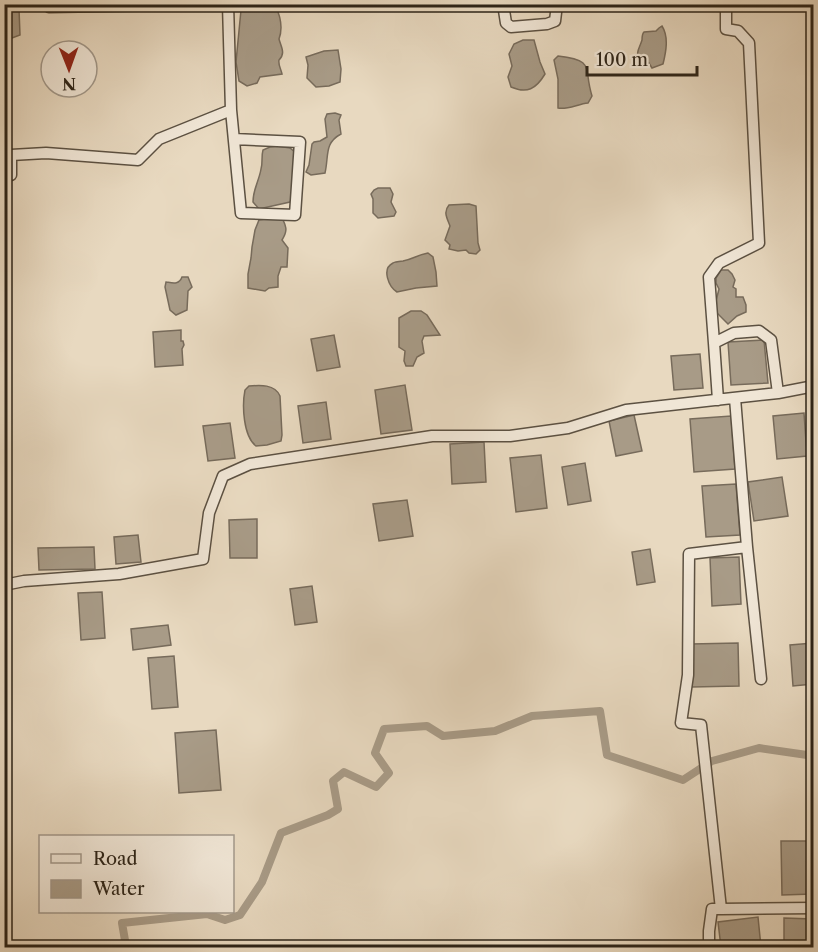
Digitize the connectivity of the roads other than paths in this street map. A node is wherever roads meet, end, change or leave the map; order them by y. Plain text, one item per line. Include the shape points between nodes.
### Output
1 (47, 4) edge
2 (226, 4) edge
3 (503, 4) edge
4 (557, 4) edge
5 (726, 4) edge
6 (231, 110) junction
7 (234, 139) junction
8 (4, 175) edge
9 (714, 343) junction
10 (813, 386) edge
11 (778, 393) junction
12 (735, 398) junction
13 (718, 400) junction
14 (747, 548) junction
15 (4, 585) edge
16 (761, 680) dead end
17 (813, 908) edge
18 (721, 909) junction
19 (709, 948) edge

1 - 2 street
2 - 6 street
3 - 4 street via 506,23 511,27 555,21
5 - 9 street via 726,29 738,31 749,43 759,243 719,262 709,277
6 - 7 street
6 - 8 street via 159,139 138,160 46,153 11,155 11,175
7 - 7 street via 242,213 295,215 300,142
9 - 11 street via 734,333 759,331 771,340
9 - 13 street
10 - 11 street
11 - 12 street
12 - 13 street
12 - 14 street
13 - 15 street via 626,410 568,428 510,436 432,435 250,464 223,476 209,513 203,559 119,574
14 - 16 street
14 - 18 street via 689,554 688,675 681,723 701,725
17 - 18 street
18 - 19 street via 712,909

